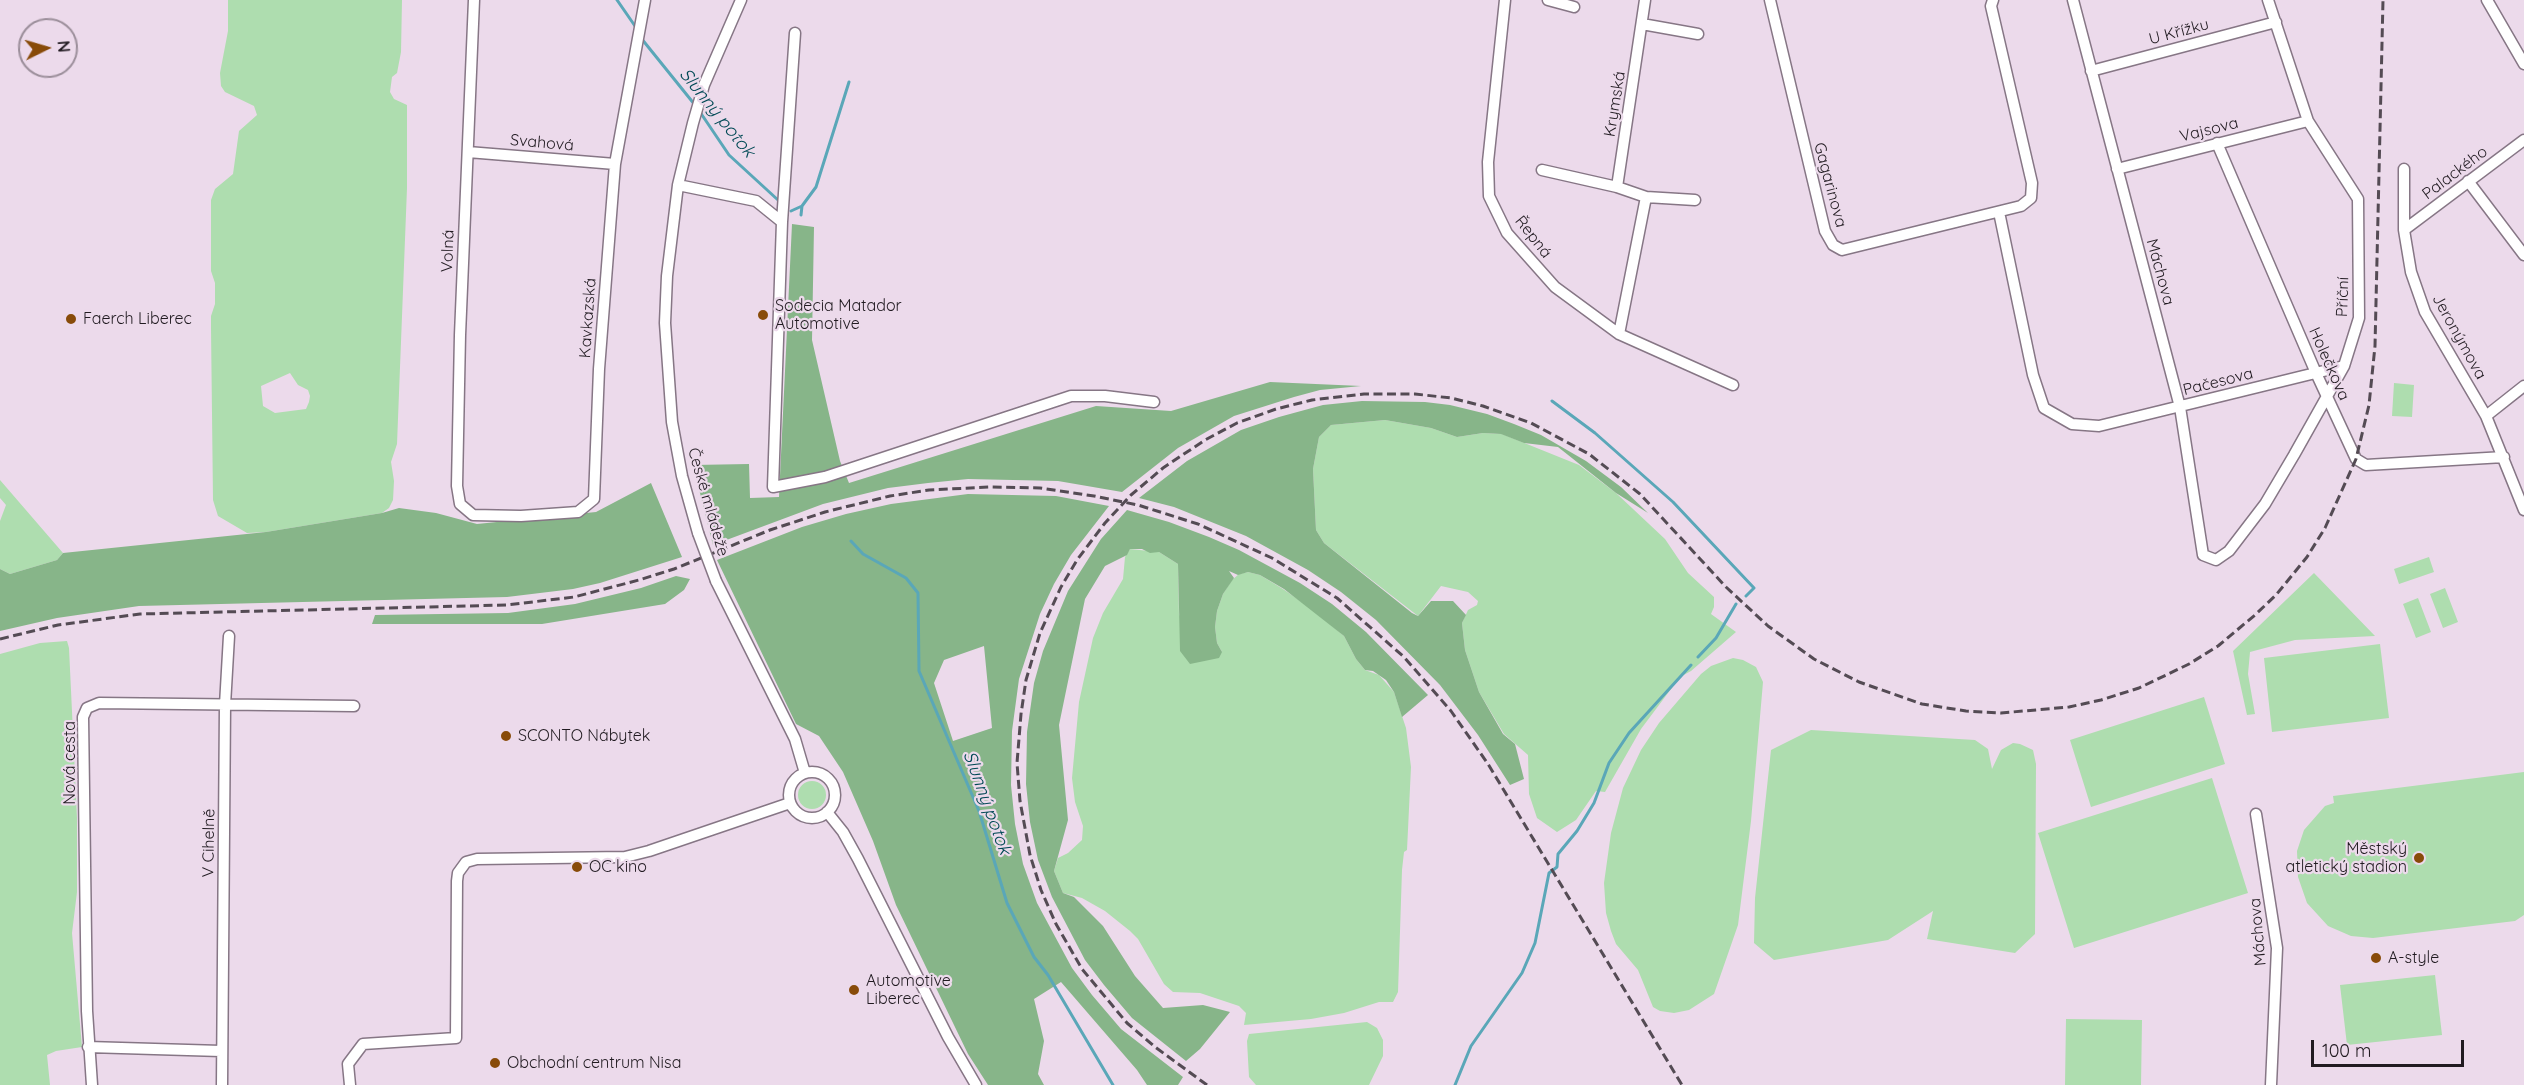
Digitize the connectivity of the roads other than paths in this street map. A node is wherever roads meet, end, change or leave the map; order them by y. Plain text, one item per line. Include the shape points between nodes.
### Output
1 (474, 0) edge
2 (645, 0) edge
3 (741, 0) edge
4 (1505, 0) edge
5 (1548, 0) edge
6 (1645, 0) edge
7 (1770, 0) edge
8 (1993, 0) edge
9 (2073, 0) edge
10 (2268, 0) edge
11 (2487, 0) edge
12 (1574, 6) dead end
13 (2276, 22) junction
14 (1642, 24) junction
15 (795, 33) dead end
16 (1698, 34) dead end
17 (2524, 64) edge
18 (2091, 71) junction
19 (2308, 121) junction
20 (2524, 140) edge
21 (2217, 143) junction
22 (468, 152) junction
23 (615, 164) junction
24 (2117, 169) junction
25 (2403, 169) dead end
26 (1542, 170) dead end
27 (2468, 181) junction
28 (678, 185) junction
29 (1617, 187) junction
30 (1646, 197) junction
31 (1695, 200) dead end
32 (1999, 212) junction
33 (782, 222) junction
34 (2404, 230) junction
35 (2524, 255) edge
36 (1619, 334) junction
37 (2344, 366) junction
38 (2316, 373) junction
39 (1732, 385) dead end
40 (2524, 386) edge
41 (2327, 396) junction
42 (1154, 402) dead end
43 (2180, 407) junction
44 (2486, 416) junction
45 (2504, 457) junction
46 (460, 504) joint
47 (2524, 510) edge
48 (2203, 555) joint
49 (229, 636) dead end
50 (225, 705) junction
51 (354, 706) dead end
52 (805, 772) junction
53 (790, 802) junction
54 (826, 812) junction
55 (2256, 814) dead end
56 (88, 1047) junction
57 (221, 1051) junction
58 (92, 1085) edge
59 (222, 1085) edge
60 (350, 1085) edge
61 (976, 1085) edge
62 (2271, 1085) edge

1 - 22 street, Volná
2 - 23 street, Kavkazská
3 - 28 street, České mládeže via 701,95
4 - 36 street, Řepná via 1488,162 1489,195 1508,233 1555,287
5 - 12 street
6 - 14 street, Krymská
7 - 32 street, Gagarinova via 1825,231 1833,245 1842,250
8 - 32 street, Gagarinova via 1991,6 2032,183 2031,198 2021,206
9 - 18 street, Máchova
10 - 13 street, Příční
11 - 17 street
13 - 18 street, U Křížku
13 - 19 street, Příční
14 - 16 street
14 - 29 street, Krymská
15 - 33 street
18 - 24 street, Máchova
19 - 21 street, Vajsova
19 - 37 street, Příční via 2358,199 2359,318
20 - 27 street, Palackého
21 - 24 street, Vajsova
21 - 38 street, Holečkova
22 - 23 street, Svahová
22 - 46 street, Volná via 460,335
23 - 46 street, Kavkazská via 599,369 594,499 578,512 521,516 473,515
24 - 43 street, Máchova
25 - 34 street, Jeronýmova
26 - 29 street
27 - 34 street, Palackého
27 - 35 street
28 - 33 street via 756,201
28 - 52 street, České mládeže, bridge via 665,323 672,422 682,476 716,580 795,739
29 - 30 street
30 - 31 street
30 - 36 street
32 - 43 street, Pačesova via 2033,375 2044,408 2072,424 2099,426
33 - 42 street via 772,487 825,477 1071,396
34 - 44 street, Jeronýmova via 2411,272 2425,312
36 - 39 street, Řepná
37 - 38 street, Pačesova
37 - 41 street, Příční
38 - 41 street, Holečkova
38 - 43 street, Pačesova
40 - 44 street
41 - 45 street, Holečkova via 2351,451 2366,465
41 - 48 street, Příční via 2265,504 2229,551 2216,560
43 - 48 street, Máchova
44 - 45 street, Jeronýmova
45 - 47 street, Jeronýmova
49 - 50 street, V Cihelně
50 - 51 street, Nová cesta
50 - 56 street, Nová cesta via 99,703 87,708 83,717
50 - 57 street, V Cihelně
52 - 53 street via 791,784
52 - 54 street via 820,773 832,784 834,799
53 - 54 street via 804,816 815,818
53 - 60 street via 625,857 466,862 457,881 456,1038 363,1044 348,1064
54 - 61 street via 858,859
55 - 62 street, Máchova via 2277,948
56 - 57 street
56 - 58 street, Nová cesta
57 - 59 street, V Cihelně

